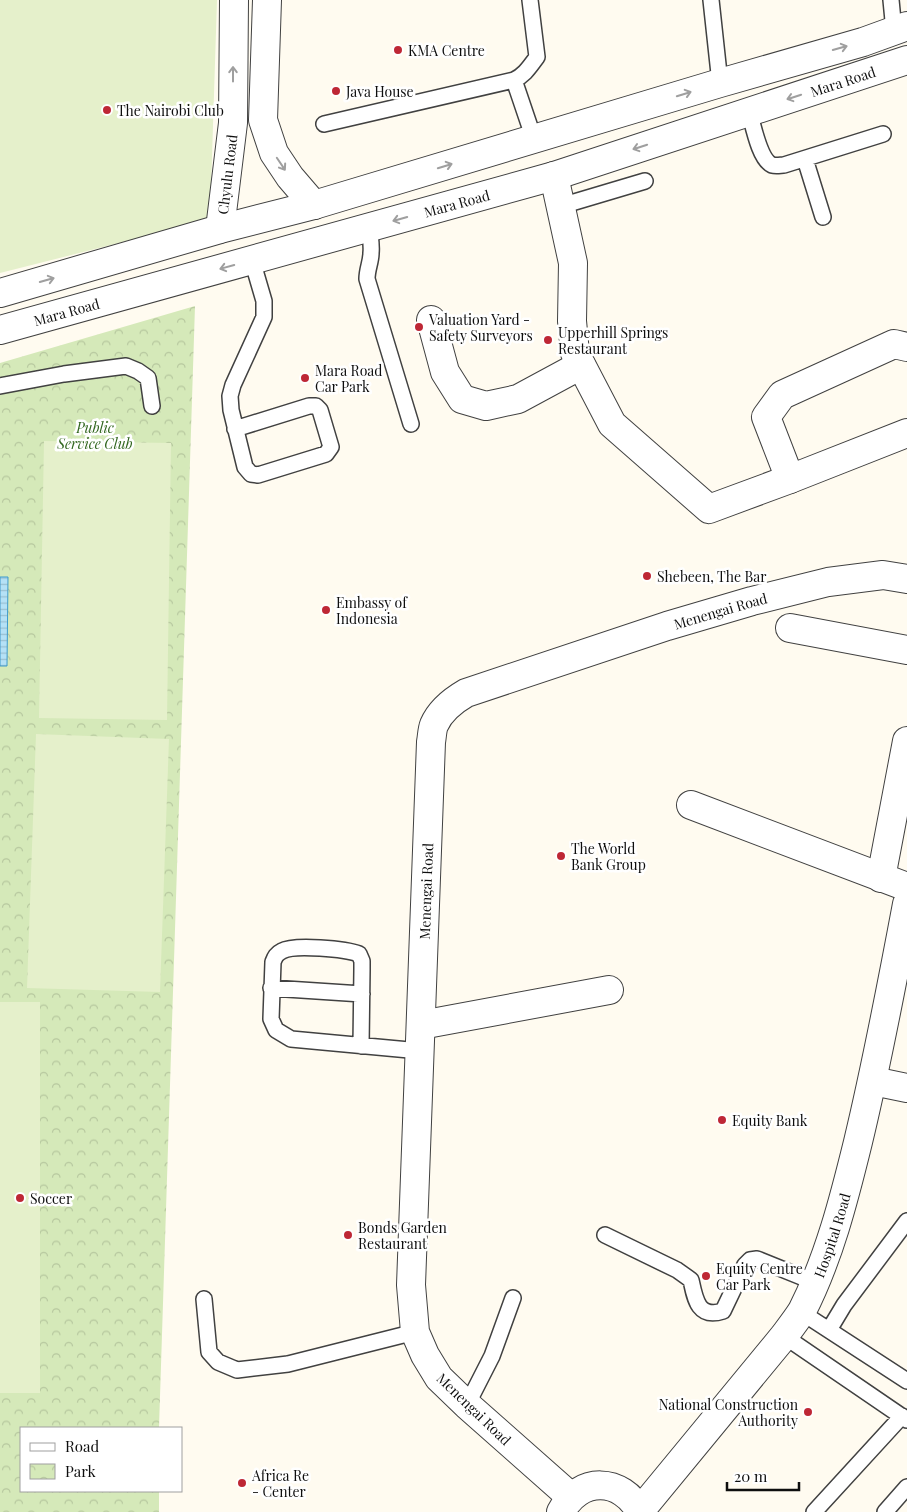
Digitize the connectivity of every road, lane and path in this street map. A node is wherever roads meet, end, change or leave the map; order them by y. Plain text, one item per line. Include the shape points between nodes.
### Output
1 (234, 0) edge
2 (268, 0) edge
3 (530, 0) edge
4 (711, 0) edge
5 (891, 0) edge
6 (900, 28) edge
7 (907, 60) edge
8 (514, 80) junction
9 (720, 83) junction
10 (749, 111) junction
11 (324, 124) dead end
12 (883, 134) dead end
13 (534, 139) junction
14 (805, 159) junction
15 (554, 176) junction
16 (645, 181) dead end
17 (314, 205) junction
18 (561, 206) junction
19 (823, 217) dead end
20 (369, 227) junction
21 (220, 229) junction
22 (252, 260) junction
23 (0, 293) edge
24 (431, 320) dead end
25 (0, 330) edge
26 (907, 347) edge
27 (581, 365) junction
28 (0, 386) edge
29 (152, 406) dead end
30 (411, 424) dead end
31 (235, 429) junction
32 (907, 433) edge
33 (790, 479) junction
34 (907, 579) edge
35 (790, 628) dead end
36 (907, 650) edge
37 (907, 741) edge
38 (691, 805) dead end
39 (881, 878) junction
40 (907, 887) edge
41 (907, 904) edge
42 (898, 953) junction
43 (907, 987) edge
44 (271, 988) junction
45 (609, 990) dead end
46 (362, 994) junction
47 (420, 1038) junction
48 (361, 1046) junction
49 (873, 1081) junction
50 (907, 1088) edge
51 (907, 1221) edge
52 (605, 1236) dead end
53 (814, 1282) junction
54 (513, 1298) dead end
55 (204, 1299) dead end
56 (801, 1312) junction
57 (829, 1330) junction
58 (415, 1332) junction
59 (784, 1336) junction
60 (907, 1381) edge
61 (467, 1405) junction
62 (905, 1418) edge
63 (907, 1487) edge
64 (566, 1504) edge
65 (640, 1511) edge
66 (814, 1512) edge
67 (886, 1512) edge

21 -> 1 street, Chyulu Road via 233,123
2 -> 17 street via 263,120 274,153
3 - 8 lane via 537,57
4 - 9 lane
5 - 6 lane
9 -> 6 street via 863,42
7 -> 10 street, Mara Road
8 - 11 lane
8 - 13 lane
13 -> 9 street
10 - 14 lane via 765,159 773,165
10 -> 15 street, Mara Road
12 - 14 lane
17 -> 13 street
14 - 19 lane
15 - 18 street
15 -> 20 street, Mara Road
16 - 18 lane
17 - 21 street
18 - 27 street via 573,262 572,321 575,353
20 - 22 street, Mara Road
20 - 30 lane via 372,250 367,279
23 -> 21 street
22 -> 25 street, Mara Road
22 - 31 lane via 264,317 230,396
24 - 27 street via 445,372 462,399 486,406 518,399
26 - 33 street via 894,344 782,395 766,417
27 - 33 street via 612,424 709,508
28 - 29 lane via 126,366 148,378
31 - 31 lane via 245,467 251,474 258,475 326,454 331,447 316,406
32 - 33 street
34 - 47 street, Menengai Road via 883,575 828,582 752,601 466,693 442,712 434,725 431,742
35 - 36 street
37 - 39 street
38 - 39 street
39 - 40 street
41 - 42 street, Hospital Road
42 - 43 street
42 - 49 street, Hospital Road
44 - 46 lane
44 - 46 lane via 273,962 276,954 284,950 350,951 359,954 362,961
44 - 48 lane via 271,1019 276,1030 291,1039
45 - 47 street
46 - 48 lane
47 - 48 lane
47 - 58 street, Menengai Road via 411,1285
49 - 50 street
49 - 53 street, Hospital Road via 829,1245
51 - 57 lane via 844,1304
52 - 53 lane via 678,1270 691,1280 695,1300 704,1312 713,1314 723,1311 750,1260 757,1258
53 - 56 street, Hospital Road
54 - 61 lane via 492,1356
55 - 58 lane via 209,1352 218,1362 237,1370 288,1364
56 - 57 lane
56 - 59 street, Hospital Road
57 - 60 lane
58 - 61 street, Menengai Road via 439,1378
59 - 62 lane
59 - 65 street, Hospital Road
61 - 64 street, Menengai Road
62 - 66 lane
63 - 67 lane
64 - 65 street via 582,1489 609,1486 622,1491

